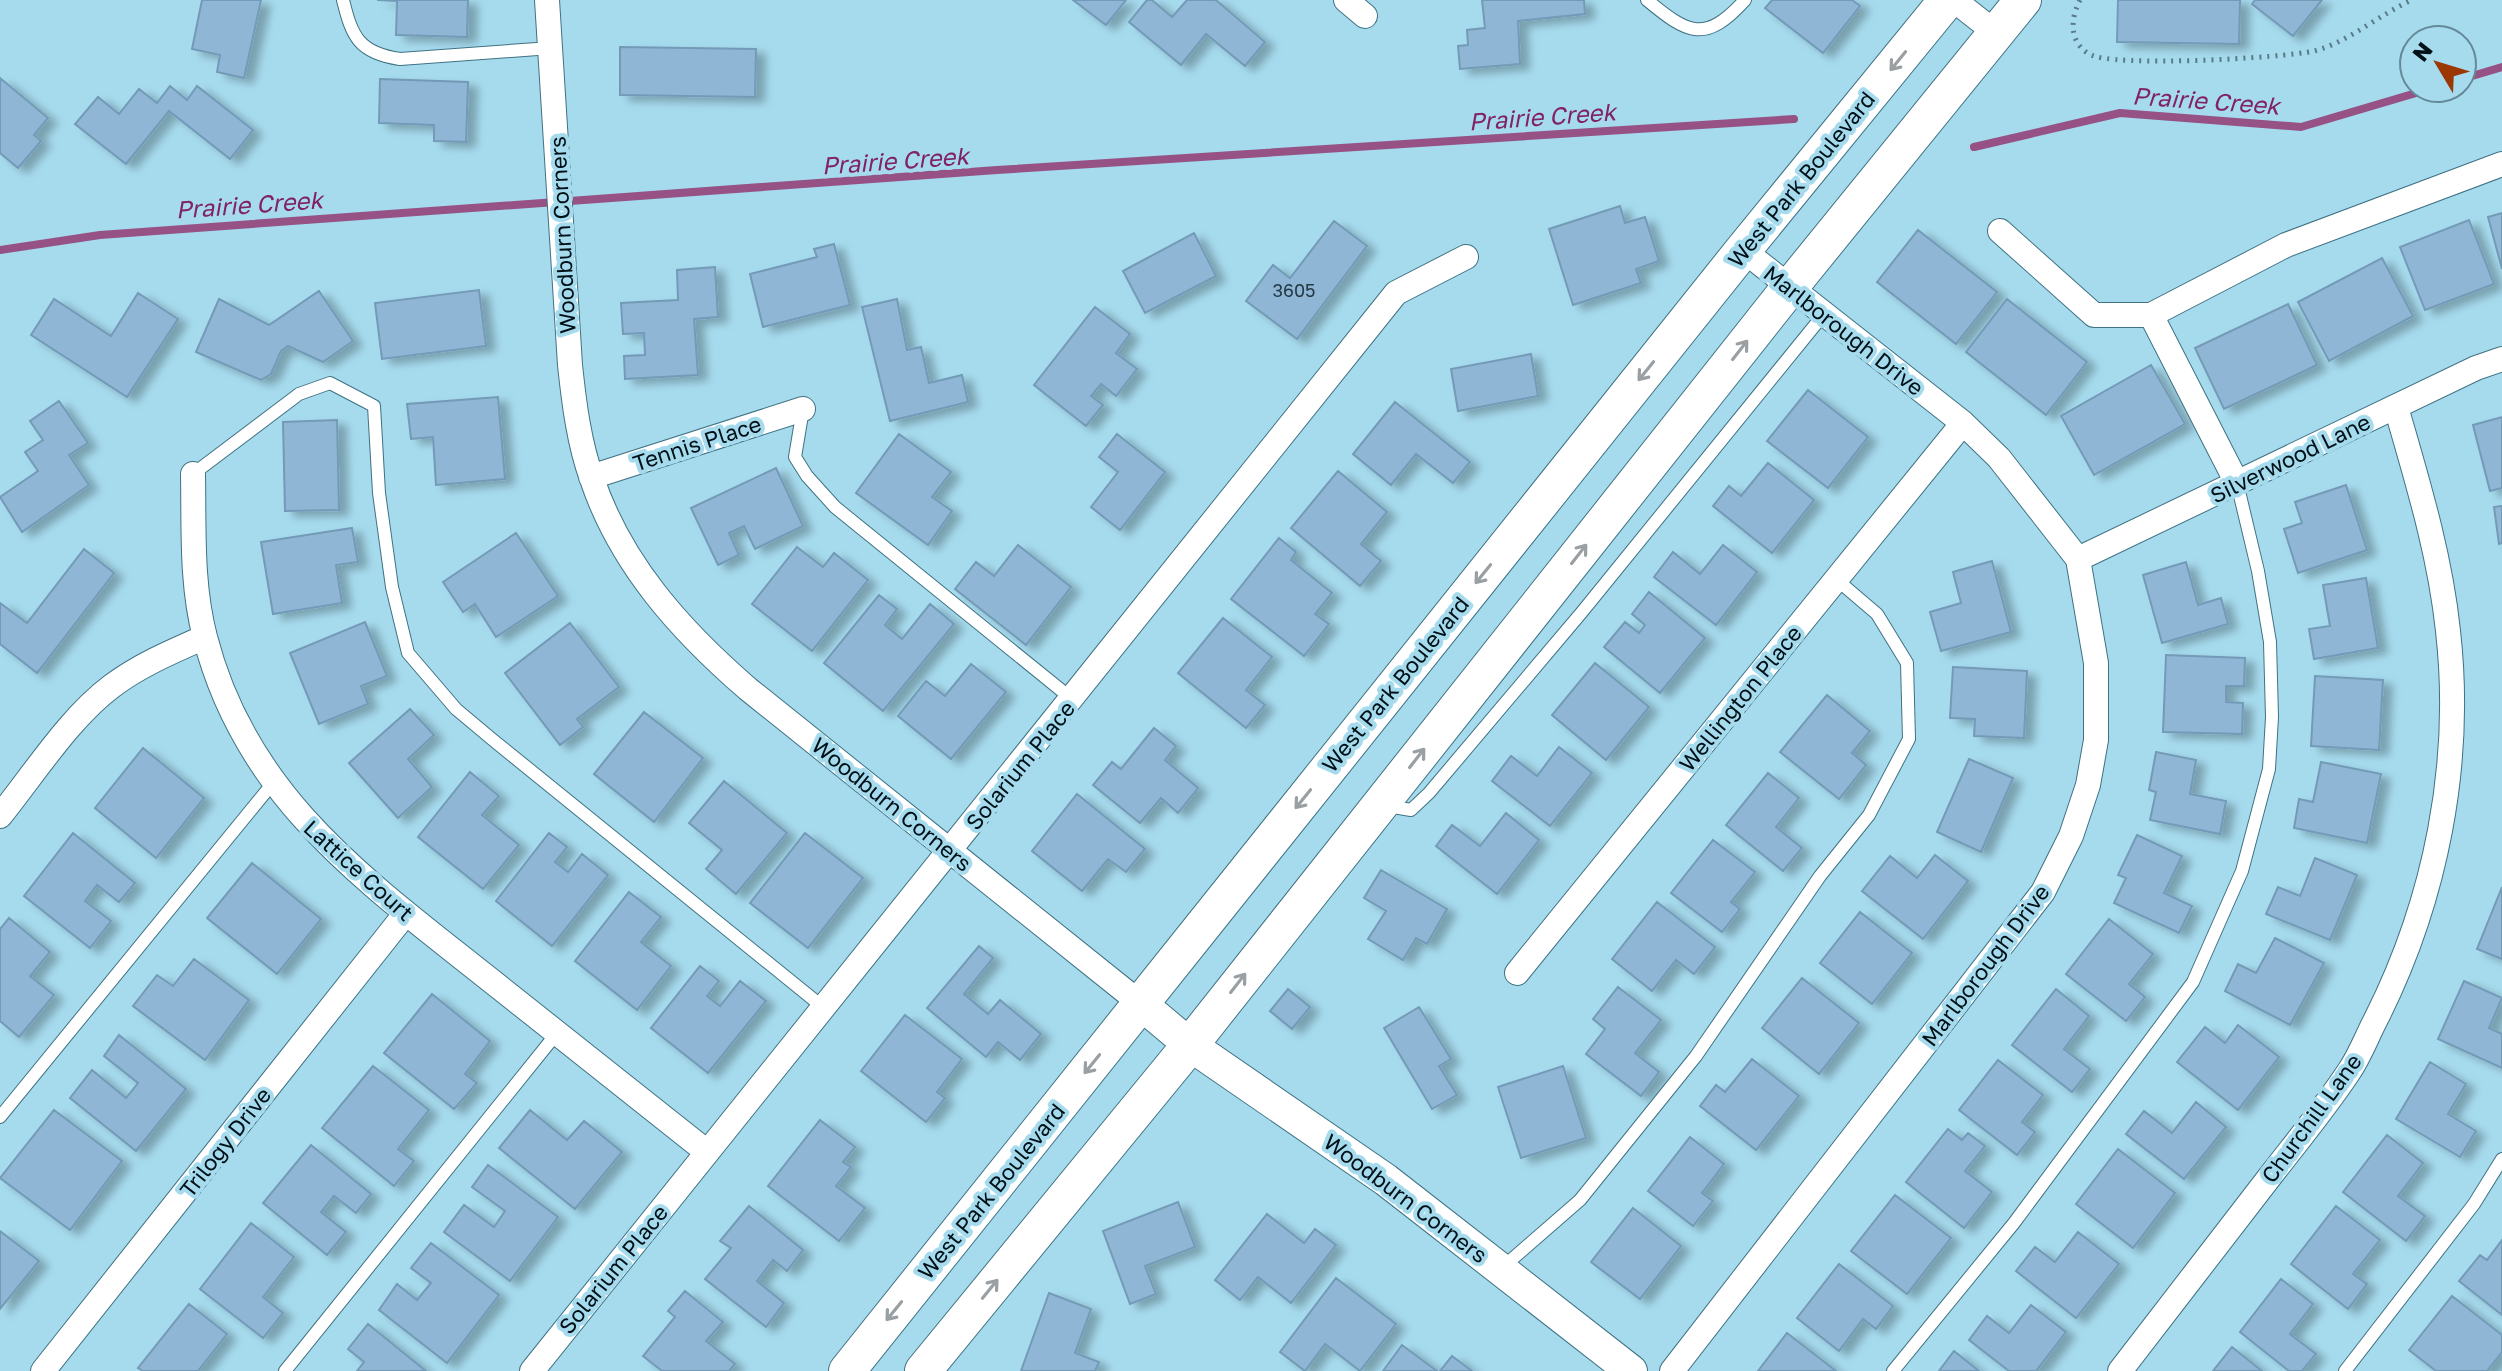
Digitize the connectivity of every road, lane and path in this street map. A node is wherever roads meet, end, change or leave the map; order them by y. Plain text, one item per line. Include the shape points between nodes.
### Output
1 (343, 0) edge
2 (547, 0) edge
3 (1346, 0) edge
4 (1647, 0) edge
5 (1745, 0) edge
6 (1947, 0) edge
7 (1954, 0) edge
8 (2023, 0) edge
9 (2080, 0) edge
10 (2412, 0) edge
11 (1365, 16) dead end
12 (1996, 33) junction
13 (551, 48) junction
14 (2502, 164) edge
15 (2000, 231) dead end
16 (1743, 250) junction
17 (1466, 257) dead end
18 (1790, 287) junction
19 (1824, 314) junction
20 (2151, 315) junction
21 (2502, 359) edge
22 (2396, 407) junction
23 (803, 409) joint
24 (1963, 423) junction
25 (193, 474) joint
26 (591, 477) junction
27 (2237, 483) junction
28 (2078, 559) junction
29 (1836, 579) junction
30 (205, 637) junction
31 (1072, 699) junction
32 (273, 783) junction
33 (1380, 804) junction
34 (0, 816) edge
35 (951, 851) junction
36 (406, 913) junction
37 (1517, 973) dead end
38 (1140, 1003) junction
39 (824, 1008) junction
40 (557, 1033) junction
41 (1190, 1045) junction
42 (0, 1117) edge
43 (707, 1152) junction
44 (2502, 1159) edge
45 (1501, 1269) junction
46 (43, 1371) edge
47 (285, 1371) edge
48 (532, 1371) edge
49 (847, 1371) edge
50 (923, 1371) edge
51 (1631, 1371) edge
52 (1672, 1371) edge
53 (1893, 1371) edge
54 (2120, 1371) edge
55 (2345, 1371) edge

1 - 13 lane via 350,29 379,56
2 - 13 street, Woodburn Corners
3 - 11 street
4 - 5 lane via 1692,30 1715,27
6 -> 16 main road, West Park Boulevard
7 - 12 street
8 - 12 main road
9 - 10 path via 2074,14 2076,40 2088,53 2115,61 2313,51
12 - 18 main road
13 - 26 street, Woodburn Corners via 574,401
14 - 20 street via 2286,245
15 - 20 street via 2094,315
16 - 18 street, Marlborough Drive
16 -> 38 main road, West Park Boulevard
17 - 31 street, Solarium Place via 1396,293
18 - 19 street, Marlborough Drive
33 -> 18 main road
19 - 24 street, Marlborough Drive
19 - 33 lane via 1429,793 1411,810
20 - 27 street
21 - 22 street, Silverwood Lane
22 - 27 street, Silverwood Lane
22 - 54 street, Churchill Lane via 2424,499 2452,674 2449,772 2426,890 2394,983 2350,1071
23 - 26 street, Tennis Place
23 - 31 lane via 795,457 835,507
24 - 28 street, Marlborough Drive via 1999,458
24 - 29 street, Wellington Place
25 - 30 street, Lattice Court via 197,592
25 - 39 lane via 299,394 330,383 374,406 379,493 408,653 456,709
26 - 35 street, Woodburn Corners via 633,565 704,650
27 - 28 street, Silverwood Lane
27 - 53 lane via 2270,642 2272,717 2269,769 2242,871 2193,982 2014,1223
28 - 52 street, Marlborough Drive via 2096,663 2096,740 2088,785 2057,866 2043,892
29 - 37 street, Wellington Place
29 - 45 lane via 1877,614 1907,663 1909,739 1869,815 1820,876 1679,1079 1580,1200
30 - 32 street, Lattice Court via 232,712
30 - 34 street via 112,686 80,715
31 - 35 street, Solarium Place
32 - 36 street, Lattice Court via 337,855
32 - 42 lane
41 -> 33 main road
35 - 38 street, Woodburn Corners
35 - 39 street, Solarium Place
36 - 40 street, Lattice Court
36 - 46 street, Trilogy Drive
38 - 41 street, Woodburn Corners
38 -> 49 main road, West Park Boulevard
39 - 43 street, Solarium Place
40 - 43 street, Lattice Court
40 - 47 lane
41 - 45 street, Woodburn Corners via 1386,1180
50 -> 41 main road
43 - 48 street, Solarium Place
44 - 55 lane via 2474,1204
45 - 51 street, Woodburn Corners

